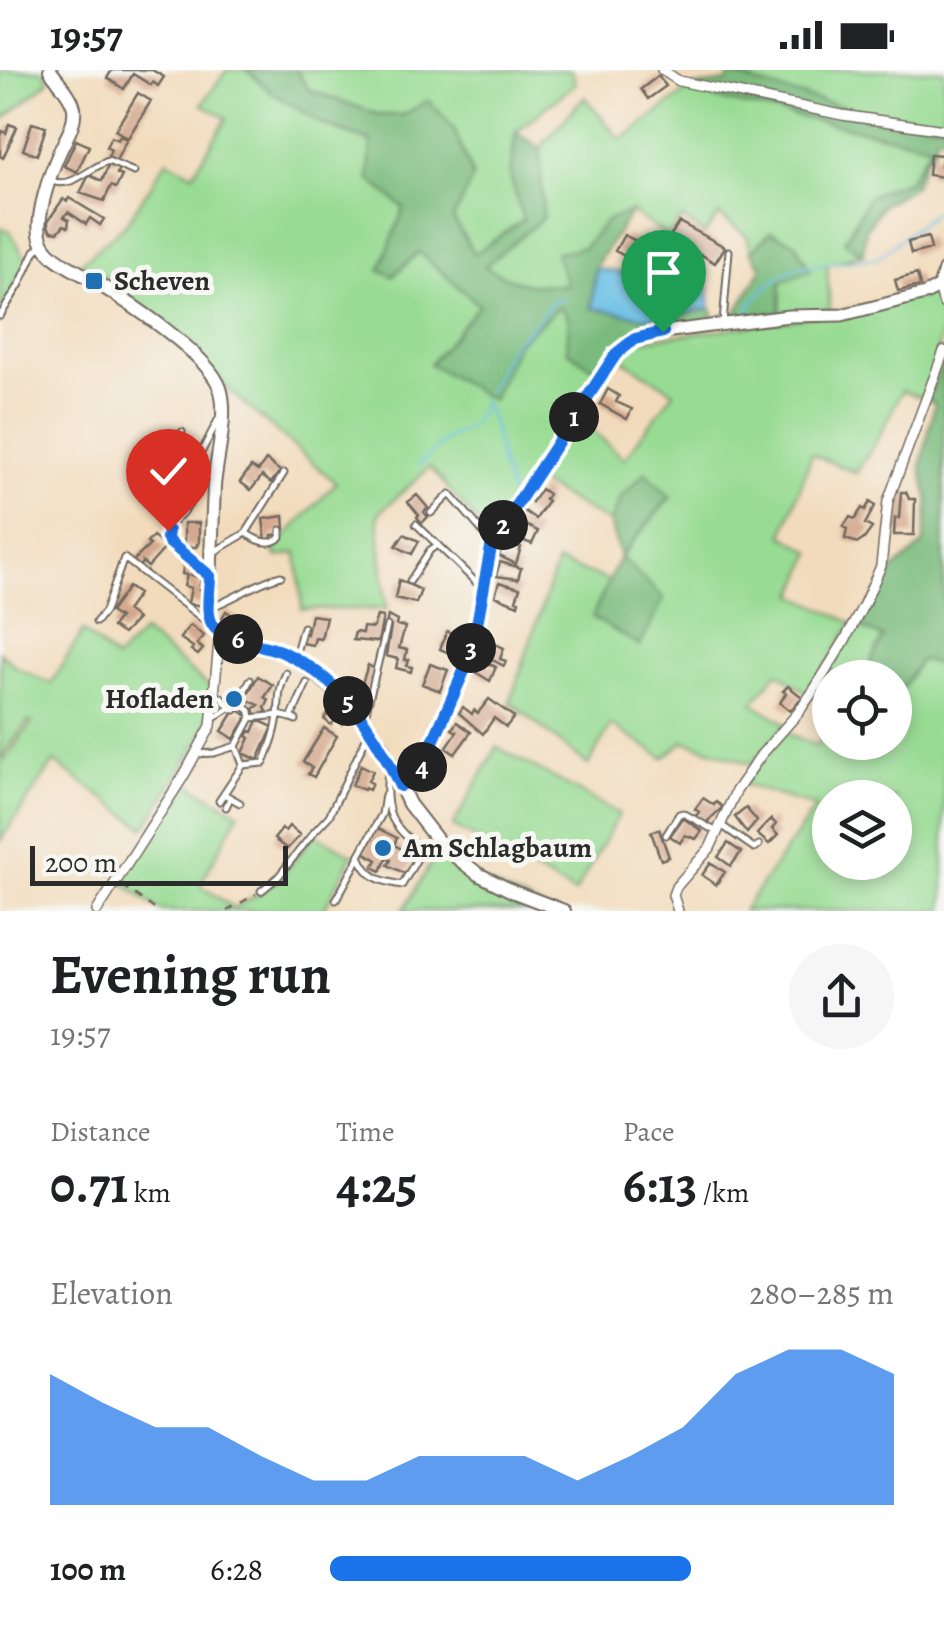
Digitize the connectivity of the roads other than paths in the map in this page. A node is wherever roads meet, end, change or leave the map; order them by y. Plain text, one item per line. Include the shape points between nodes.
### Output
1 (662, 70) edge
2 (57, 73) edge
3 (944, 130) edge
4 (134, 172) dead end
5 (49, 180) junction
6 (45, 247) junction
7 (729, 251) dead end
8 (944, 270) edge
9 (939, 287) junction
10 (944, 304) edge
11 (0, 316) edge
12 (723, 323) junction
13 (944, 350) edge
14 (222, 414) junction
15 (182, 432) dead end
16 (284, 473) dead end
17 (189, 504) dead end
18 (430, 513) dead end
19 (416, 524) dead end
20 (281, 530) dead end
21 (246, 534) junction
22 (492, 542) junction
23 (438, 544) junction
24 (211, 554) junction
25 (210, 576) junction
26 (281, 576) dead end
27 (410, 581) dead end
28 (484, 589) junction
29 (209, 608) junction
30 (96, 622) dead end
31 (387, 626) dead end
32 (303, 627) dead end
33 (217, 630) junction
34 (295, 659) junction
35 (286, 673) dead end
36 (250, 680) dead end
37 (307, 683) dead end
38 (221, 697) dead end
39 (239, 702) junction
40 (230, 712) junction
41 (279, 716) junction
42 (251, 718) junction
43 (211, 719) junction
44 (367, 724) junction
45 (236, 746) junction
46 (196, 754) junction
47 (390, 762) junction
48 (243, 765) junction
49 (400, 786) junction
50 (385, 794) junction
51 (224, 798) junction
52 (240, 803) dead end
53 (226, 807) dead end
54 (718, 828) junction
55 (666, 835) dead end
56 (759, 845) dead end
57 (441, 846) junction
58 (422, 850) junction
59 (360, 858) junction
60 (261, 891) road end
61 (336, 900) dead end
62 (97, 911) edge
63 (564, 911) edge
64 (678, 911) edge

1 - 3 street via 679,81
2 - 5 main road via 74,116
4 - 5 lane via 108,161 71,182
5 - 6 main road via 40,229
6 - 11 lane via 35,251
6 - 14 main road via 144,313 203,363 220,389
7 - 12 lane
8 - 9 street
9 - 10 street
9 - 12 street via 842,315
12 - 22 street via 635,339 616,354
13 - 54 street via 888,502 882,566 814,690 761,755
14 - 15 lane via 194,455 180,447
14 - 24 main road
16 - 21 lane
17 - 25 lane via 167,538
18 - 22 lane via 450,494
19 - 23 lane
20 - 21 lane via 270,542
21 - 24 lane
22 - 28 street
23 - 27 lane
23 - 28 lane
24 - 25 main road
25 - 29 main road
26 - 29 lane
28 - 49 street via 453,696 421,769
29 - 33 main road
30 - 33 lane via 124,558
31 - 44 lane
32 - 34 lane
33 - 34 main road
33 - 43 street
34 - 44 main road
35 - 41 lane via 278,690
36 - 39 lane
37 - 41 lane via 294,719
38 - 40 lane
39 - 40 lane
39 - 42 lane
40 - 43 lane
41 - 42 lane
41 - 48 lane via 264,763
42 - 45 lane
43 - 46 street
44 - 47 main road
44 - 60 lane via 329,816
45 - 46 lane
45 - 48 lane
46 - 62 street
47 - 49 main road
47 - 50 lane
48 - 51 lane
49 - 57 main road
50 - 58 lane via 394,825
50 - 59 lane
51 - 52 lane
51 - 53 lane
54 - 55 lane via 679,814
54 - 56 lane
54 - 64 street via 705,855 676,887
57 - 58 lane
57 - 63 main road via 478,874
58 - 59 lane via 402,885 380,881
59 - 61 lane

